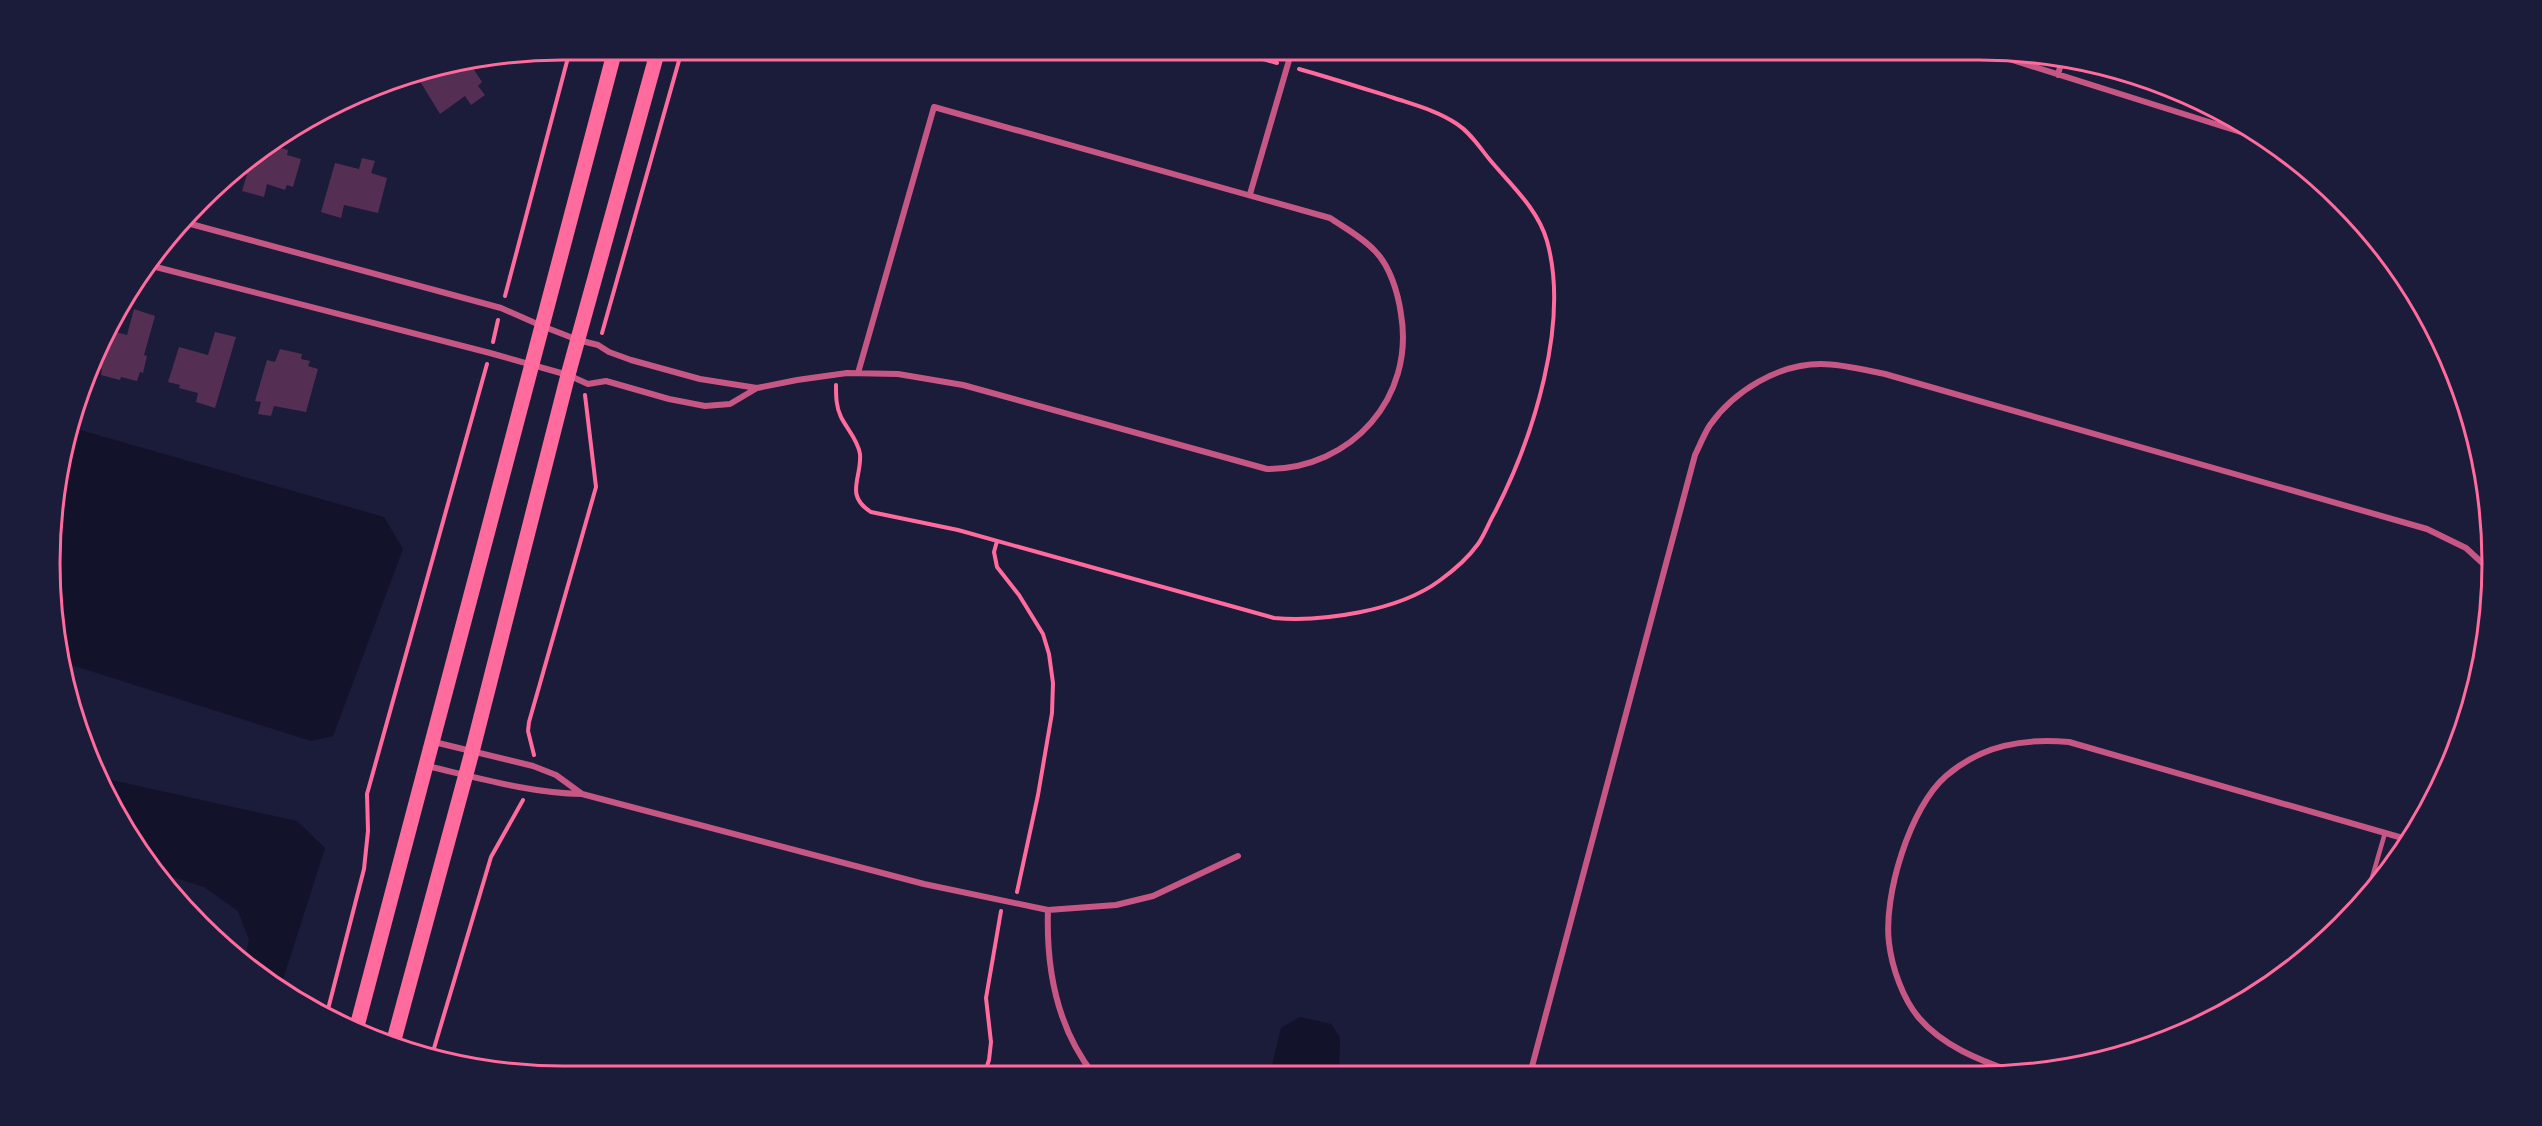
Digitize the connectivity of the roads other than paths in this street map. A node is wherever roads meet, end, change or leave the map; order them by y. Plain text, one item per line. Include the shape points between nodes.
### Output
1 (612, 60) edge
2 (655, 60) edge
3 (1289, 60) edge
4 (2016, 61) edge
5 (2060, 67) edge
6 (2058, 75) junction
7 (2237, 131) edge
8 (1250, 194) junction
9 (191, 224) edge
10 (157, 267) edge
11 (542, 326) junction
12 (578, 340) junction
13 (531, 365) junction
14 (858, 373) junction
15 (568, 375) junction
16 (757, 388) junction
17 (2482, 563) edge
18 (434, 742) junction
19 (472, 752) junction
20 (427, 766) junction
21 (465, 775) junction
22 (582, 794) junction
23 (2385, 833) junction
24 (2400, 837) edge
25 (1238, 856) dead end
26 (2373, 876) edge
27 (1048, 910) junction
28 (358, 1022) edge
29 (395, 1037) edge
30 (1997, 1065) edge
31 (1088, 1066) edge
32 (1532, 1066) edge

1 - 11 main road
2 - 12 main road
3 - 8 street
4 - 6 street
5 - 6 street
6 - 7 street
8 - 14 street via 934,107
8 - 14 street via 1330,218 1376,252 1389,272 1399,300 1403,352 1390,399 1361,434 1304,466 1267,469 963,385 898,374
9 - 11 street via 501,308
10 - 13 street
11 - 12 street
11 - 13 main road
12 - 15 main road
12 - 16 street via 700,379
13 - 15 street
13 - 18 main road
14 - 16 street
15 - 16 street via 588,384 606,381 705,406 730,404
15 - 19 main road
17 - 32 street via 2466,548 2427,529 1885,374 1824,364 1790,369 1762,380 1727,405 1709,426 1695,455
18 - 19 street
18 - 20 main road
19 - 21 main road
19 - 22 street via 533,766 556,775
20 - 21 street
20 - 28 main road
21 - 22 street via 543,792
21 - 29 main road
22 - 27 street via 1002,902
23 - 24 street
23 - 26 lane
23 - 30 street via 2069,742 2042,740 1993,748 1973,758 1946,776 1921,807 1907,836 1889,918 1888,942 1892,962 1920,1019 1958,1049
25 - 27 street via 1153,896 1107,906
27 - 31 street via 1053,987 1073,1042

